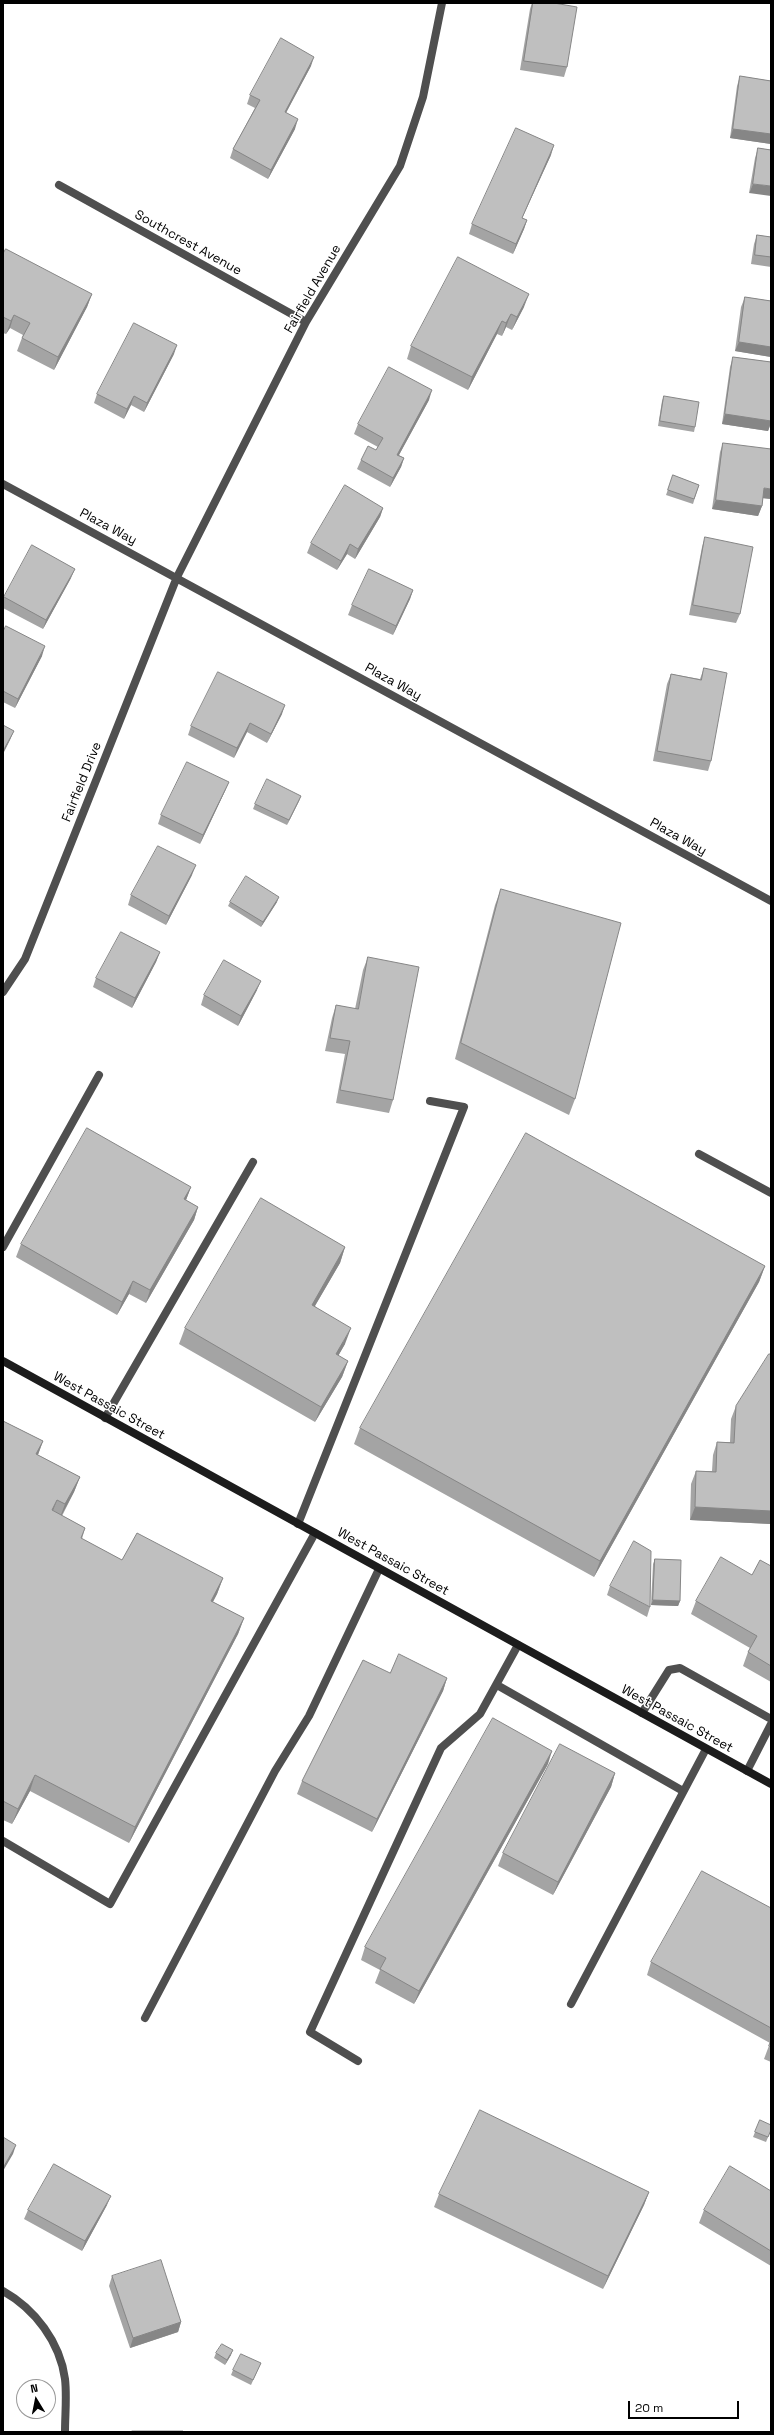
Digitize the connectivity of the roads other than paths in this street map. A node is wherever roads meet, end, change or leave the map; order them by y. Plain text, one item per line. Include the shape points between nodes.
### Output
1 (442, 3) edge
2 (58, 185) dead end
3 (306, 322) junction
4 (3, 484) edge
5 (177, 578) junction
6 (771, 901) edge
7 (3, 992) edge
8 (99, 1075) dead end
9 (430, 1101) dead end
10 (699, 1154) dead end
11 (253, 1162) dead end
12 (771, 1193) edge
13 (3, 1247) edge
14 (3, 1361) edge
15 (105, 1418) junction
16 (298, 1524) junction
17 (315, 1533) junction
18 (379, 1569) junction
19 (518, 1645) junction
20 (497, 1684) junction
21 (642, 1713) junction
22 (771, 1720) edge
23 (771, 1724) edge
24 (706, 1749) junction
25 (747, 1771) junction
26 (771, 1784) edge
27 (684, 1791) junction
28 (3, 1841) edge
29 (571, 2004) dead end
30 (145, 2018) dead end
31 (358, 2061) dead end
32 (3, 2291) edge
33 (65, 2432) edge

1 - 3 street, Fairfield Avenue via 423,97 400,166
2 - 3 street, Southcrest Avenue
3 - 5 street, Fairfield Avenue
4 - 5 street, Plaza Way
5 - 6 street, Plaza Way
5 - 7 street, Fairfield Drive via 24,959
8 - 13 street
9 - 16 street via 464,1107
10 - 12 street
11 - 15 street
14 - 15 main road, West Passaic Street
15 - 16 main road, West Passaic Street
16 - 17 main road, West Passaic Street
17 - 18 main road, West Passaic Street
17 - 28 street via 110,1904
18 - 19 main road, West Passaic Street
18 - 30 street via 309,1716 275,1771
19 - 20 street
19 - 21 main road, West Passaic Street
20 - 27 street
20 - 31 street via 480,1714 441,1748 310,2032
21 - 22 street via 669,1670 680,1668
21 - 24 main road, West Passaic Street
23 - 25 street
24 - 25 main road, West Passaic Street
24 - 27 street
25 - 26 main road, West Passaic Street
27 - 29 street
32 - 33 street via 37,2318 56,2348 65,2379

